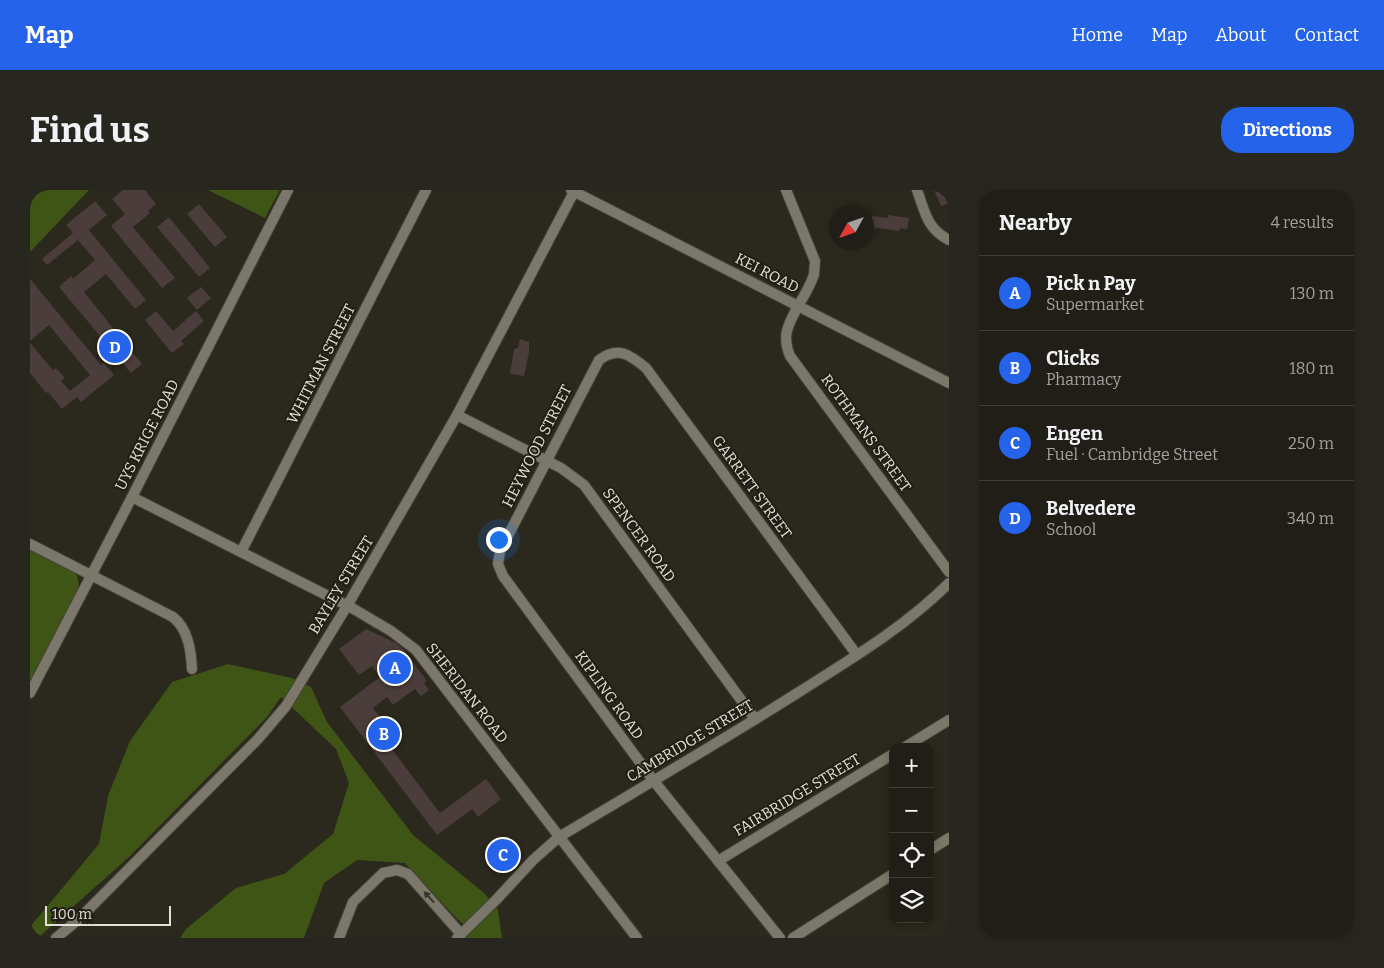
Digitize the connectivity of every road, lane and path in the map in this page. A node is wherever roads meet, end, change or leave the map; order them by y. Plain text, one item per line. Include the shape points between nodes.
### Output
1 (288, 190) edge
2 (426, 190) edge
3 (786, 190) edge
4 (917, 190) edge
5 (574, 191) edge
6 (949, 240) edge
7 (798, 306) junction
8 (612, 353) joint
9 (949, 383) edge
10 (457, 415) junction
11 (547, 460) junction
12 (132, 497) junction
13 (30, 544) edge
14 (241, 552) junction
15 (498, 560) joint
16 (949, 572) edge
17 (90, 576) junction
18 (949, 583) edge
19 (347, 606) junction
20 (857, 656) junction
21 (192, 669) dead end
22 (30, 693) edge
23 (755, 719) junction
24 (949, 720) edge
25 (912, 743) edge
26 (889, 756) edge
27 (653, 780) junction
28 (559, 837) junction
29 (949, 838) edge
30 (934, 847) edge
31 (718, 861) junction
32 (889, 877) edge
33 (459, 936) edge
34 (56, 938) edge
35 (339, 938) edge
36 (638, 938) edge
37 (780, 938) edge
38 (793, 938) edge

1 - 12 street, UYS KRIGE ROAD
2 - 14 street, WHITMAN STREET
3 - 7 street, ROTHMANS STREET via 816,268
4 - 6 street via 932,228
5 - 7 street, KEI ROAD
5 - 10 street, BAYLEY STREET
7 - 9 street, KEI ROAD
7 - 16 street, ROTHMANS STREET via 786,331 790,356
8 - 11 street, HEYWOOD STREET via 595,365
8 - 20 street, GARRETT STREET via 626,354 646,368
10 - 11 street, SPENCER ROAD
10 - 19 street, BAYLEY STREET
11 - 15 street, HEYWOOD STREET
11 - 23 street, SPENCER ROAD via 584,485
12 - 14 street, SHERIDAN ROAD
12 - 17 street, UYS KRIGE ROAD
13 - 17 street
14 - 19 street, SHERIDAN ROAD
15 - 27 street, KIPLING ROAD via 503,576
17 - 21 street via 178,621 191,651
17 - 22 street, UYS KRIGE ROAD
18 - 20 street, CAMBRIDGE STREET via 906,621
19 - 28 street, SHERIDAN ROAD via 391,631 416,650
19 - 34 street, BAYLEY STREET via 276,720
20 - 23 street, CAMBRIDGE STREET
23 - 27 street, CAMBRIDGE STREET
24 - 25 street
26 - 31 street, FAIRBRIDGE STREET
27 - 28 street, CAMBRIDGE STREET
27 - 31 street, KIPLING ROAD
28 - 33 street, CAMBRIDGE STREET
28 - 36 street, SHERIDAN ROAD
29 - 30 street
31 - 37 street, KIPLING ROAD
32 - 38 street
33 -> 35 street via 408,874 394,870 383,873 353,902

